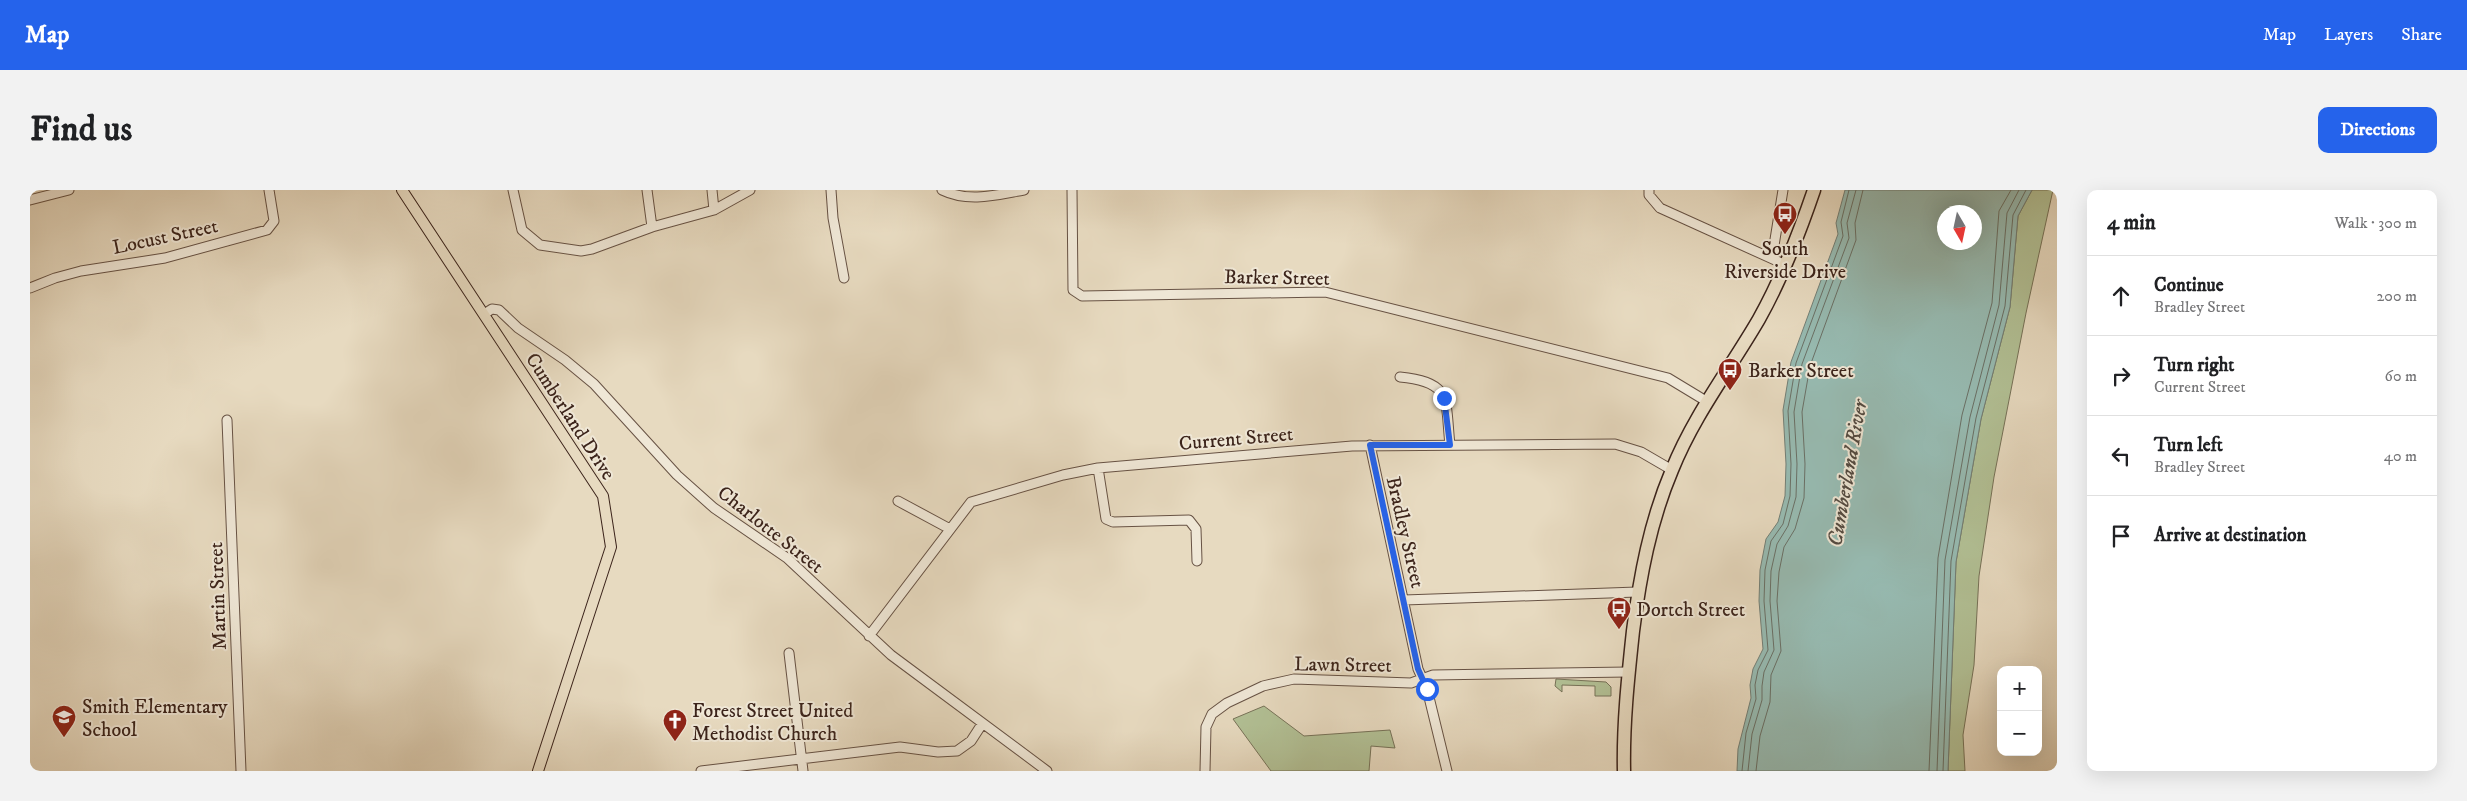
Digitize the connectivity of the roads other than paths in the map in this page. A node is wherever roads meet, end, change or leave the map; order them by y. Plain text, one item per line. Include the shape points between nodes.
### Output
1 (69, 190) edge
2 (268, 190) edge
3 (402, 190) edge
4 (513, 190) edge
5 (646, 190) edge
6 (712, 190) edge
7 (750, 190) edge
8 (831, 190) edge
9 (942, 190) edge
10 (1024, 190) edge
11 (1072, 190) edge
12 (1649, 190) edge
13 (1784, 190) edge
14 (1814, 190) edge
15 (30, 200) edge
16 (714, 210) junction
17 (652, 227) junction
18 (1772, 258) junction
19 (1786, 265) junction
20 (844, 278) dead end
21 (30, 288) edge
22 (484, 314) junction
23 (1400, 377) dead end
24 (1706, 401) junction
25 (227, 420) dead end
26 (1370, 445) junction
27 (1450, 445) junction
28 (1098, 468) junction
29 (1672, 470) junction
30 (898, 501) dead end
31 (950, 529) junction
32 (1196, 561) dead end
33 (1637, 592) junction
34 (1404, 600) junction
35 (869, 636) junction
36 (789, 653) dead end
37 (1628, 672) junction
38 (1422, 679) junction
39 (982, 724) junction
40 (801, 759) junction
41 (241, 771) edge
42 (538, 771) edge
43 (701, 771) edge
44 (803, 771) edge
45 (1047, 771) edge
46 (1205, 771) edge
47 (1447, 771) edge
48 (1624, 771) edge

1 - 15 street
2 - 21 street, Locust Street via 274,221 267,230 165,258 82,271
3 - 22 main road, Cumberland Drive
4 - 17 street via 522,230 540,245 581,251
5 - 17 street
6 - 16 street
7 - 16 street
8 - 20 street
9 - 10 street via 953,196 983,198
11 - 24 street, Barker Street via 1073,290 1082,296 1325,292 1668,378
12 - 18 street via 1649,196 1660,208
13 - 18 street
14 - 19 highway
16 - 17 street
18 - 19 street
19 - 24 highway via 1758,320
22 - 35 street, Charlotte Street via 492,309 499,310 518,328 594,384 677,475 714,508 787,558
22 - 42 main road, Cumberland Drive via 602,496 611,547
23 - 27 street via 1425,380 1439,388 1445,402
24 - 29 highway
25 - 41 street, Martin Street
26 - 27 street, Current Street
26 - 28 street, Current Street
26 - 34 street, Bradley Street
27 - 29 street, Current Street via 1614,444 1641,452
28 - 31 street, Current Street via 976,500 967,506
28 - 32 street via 1106,518 1113,522 1189,520 1196,529
29 - 33 highway via 1646,548
30 - 31 street
31 - 35 street, Current Street
33 - 34 street
33 - 37 highway
34 - 38 street, Bradley Street
35 - 39 street, Charlotte Street
36 - 40 street
37 - 38 street, Lawn Street via 1433,675
37 - 48 highway
38 - 46 street, Lawn Street via 1411,683 1294,680 1263,686 1212,714 1206,727
38 - 47 street, Bradley Street
39 - 40 street via 971,741 957,751 900,747
39 - 45 street, Charlotte Street
40 - 43 street
40 - 44 street

